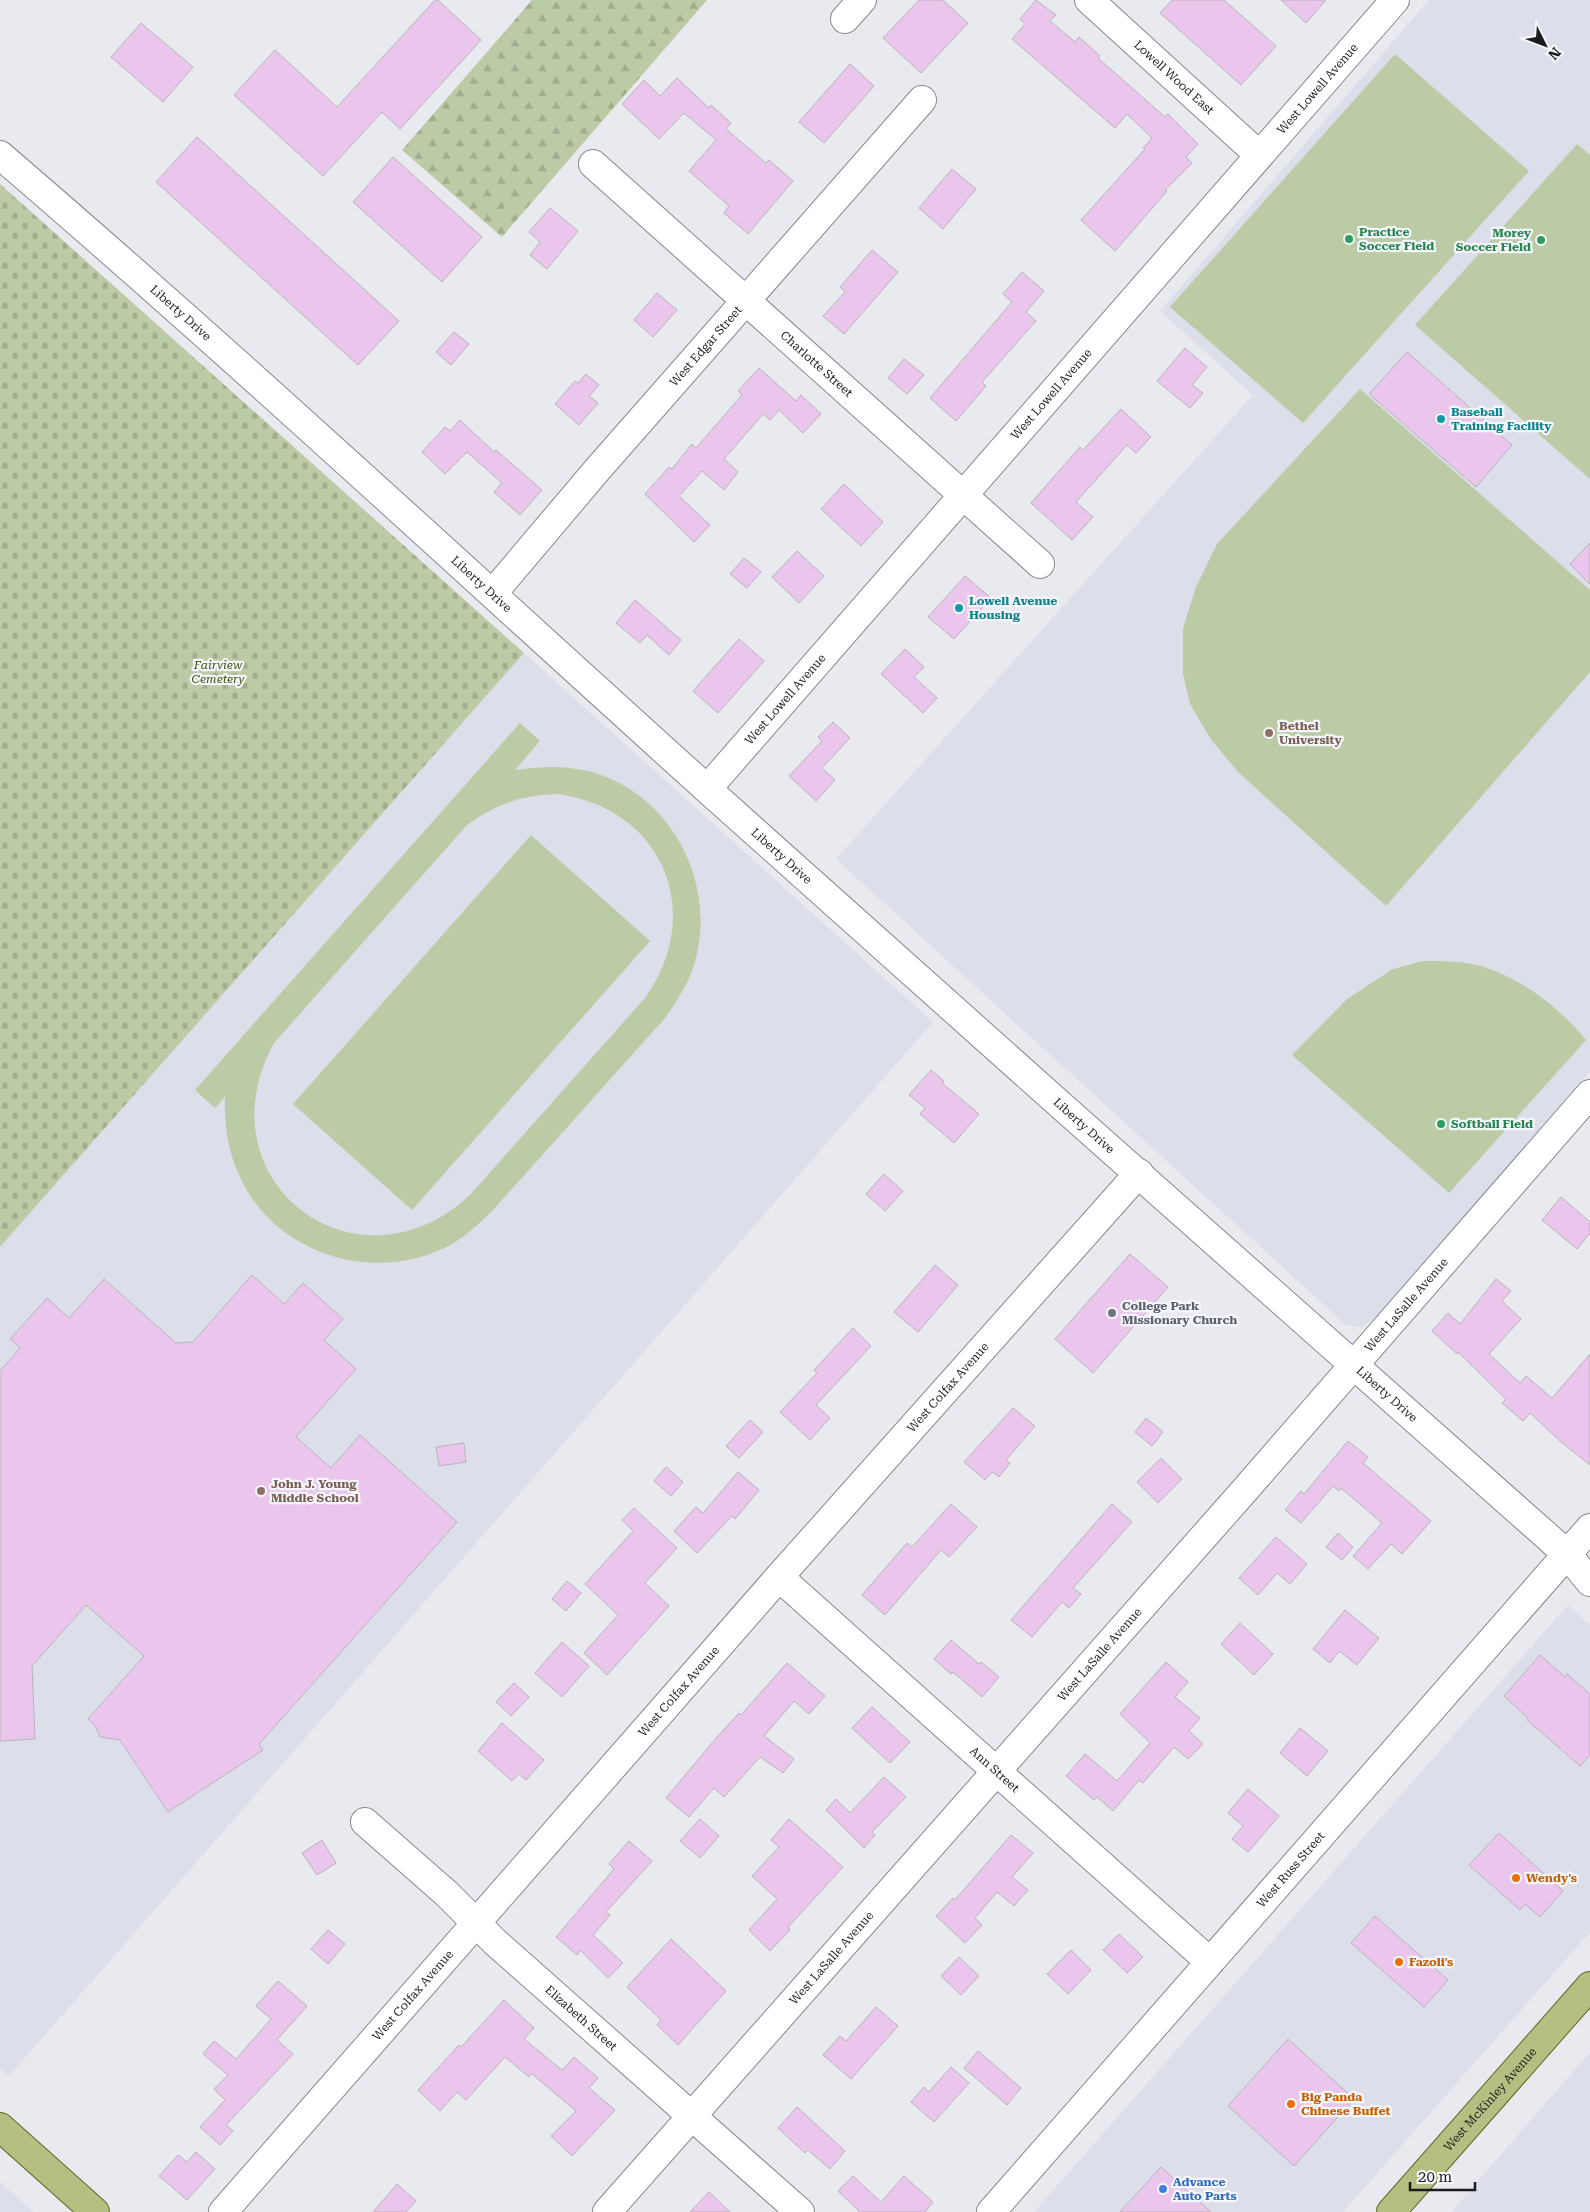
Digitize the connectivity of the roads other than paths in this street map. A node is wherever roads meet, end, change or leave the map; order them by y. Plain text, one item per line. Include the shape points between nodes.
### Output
1 (1089, 0) edge
2 (1394, 0) edge
3 (922, 100) dead end
4 (0, 155) edge
5 (1259, 155) junction
6 (593, 164) dead end
7 (746, 301) junction
8 (963, 495) junction
9 (1040, 564) dead end
10 (493, 593) junction
11 (707, 789) junction
12 (1590, 1094) edge
13 (1139, 1173) junction
14 (1354, 1364) junction
15 (1590, 1528) edge
16 (1579, 1560) edge
17 (779, 1577) junction
18 (1590, 1582) edge
19 (997, 1771) junction
20 (365, 1822) dead end
21 (476, 1922) junction
22 (1210, 1962) junction
23 (1590, 1986) edge
24 (692, 2115) junction
25 (0, 2127) edge
26 (96, 2212) edge
27 (222, 2212) edge
28 (607, 2212) edge
29 (800, 2212) edge
30 (991, 2212) edge
31 (1391, 2212) edge

1 - 5 street, Lowell Wood East
2 - 5 street, West Lowell Avenue
3 - 7 street, West Edgar Street
4 - 10 street, Liberty Drive
5 - 8 street, West Lowell Avenue
6 - 7 street, Charlotte Street
7 - 8 street, Charlotte Street
7 - 10 street, West Edgar Street
8 - 9 street, Charlotte Street
8 - 11 street, West Lowell Avenue
10 - 11 street, Liberty Drive
11 - 13 street, Liberty Drive
12 - 14 street, West LaSalle Avenue
13 - 14 street, Liberty Drive
13 - 17 street, West Colfax Avenue
14 - 16 street, Liberty Drive
14 - 19 street, West LaSalle Avenue
15 - 16 street, West Russ Street
16 - 18 street, Liberty Drive
16 - 22 street, West Russ Street
17 - 19 street, Ann Street
17 - 21 street, West Colfax Avenue
19 - 22 street, Ann Street
19 - 24 street, West LaSalle Avenue
20 - 21 street, Elizabeth Street
21 - 24 street, Elizabeth Street
21 - 27 street, West Colfax Avenue
22 - 30 street, West Russ Street
23 - 31 main road, West McKinley Avenue
24 - 28 street, West LaSalle Avenue
24 - 29 street, Elizabeth Street
25 - 26 main road

